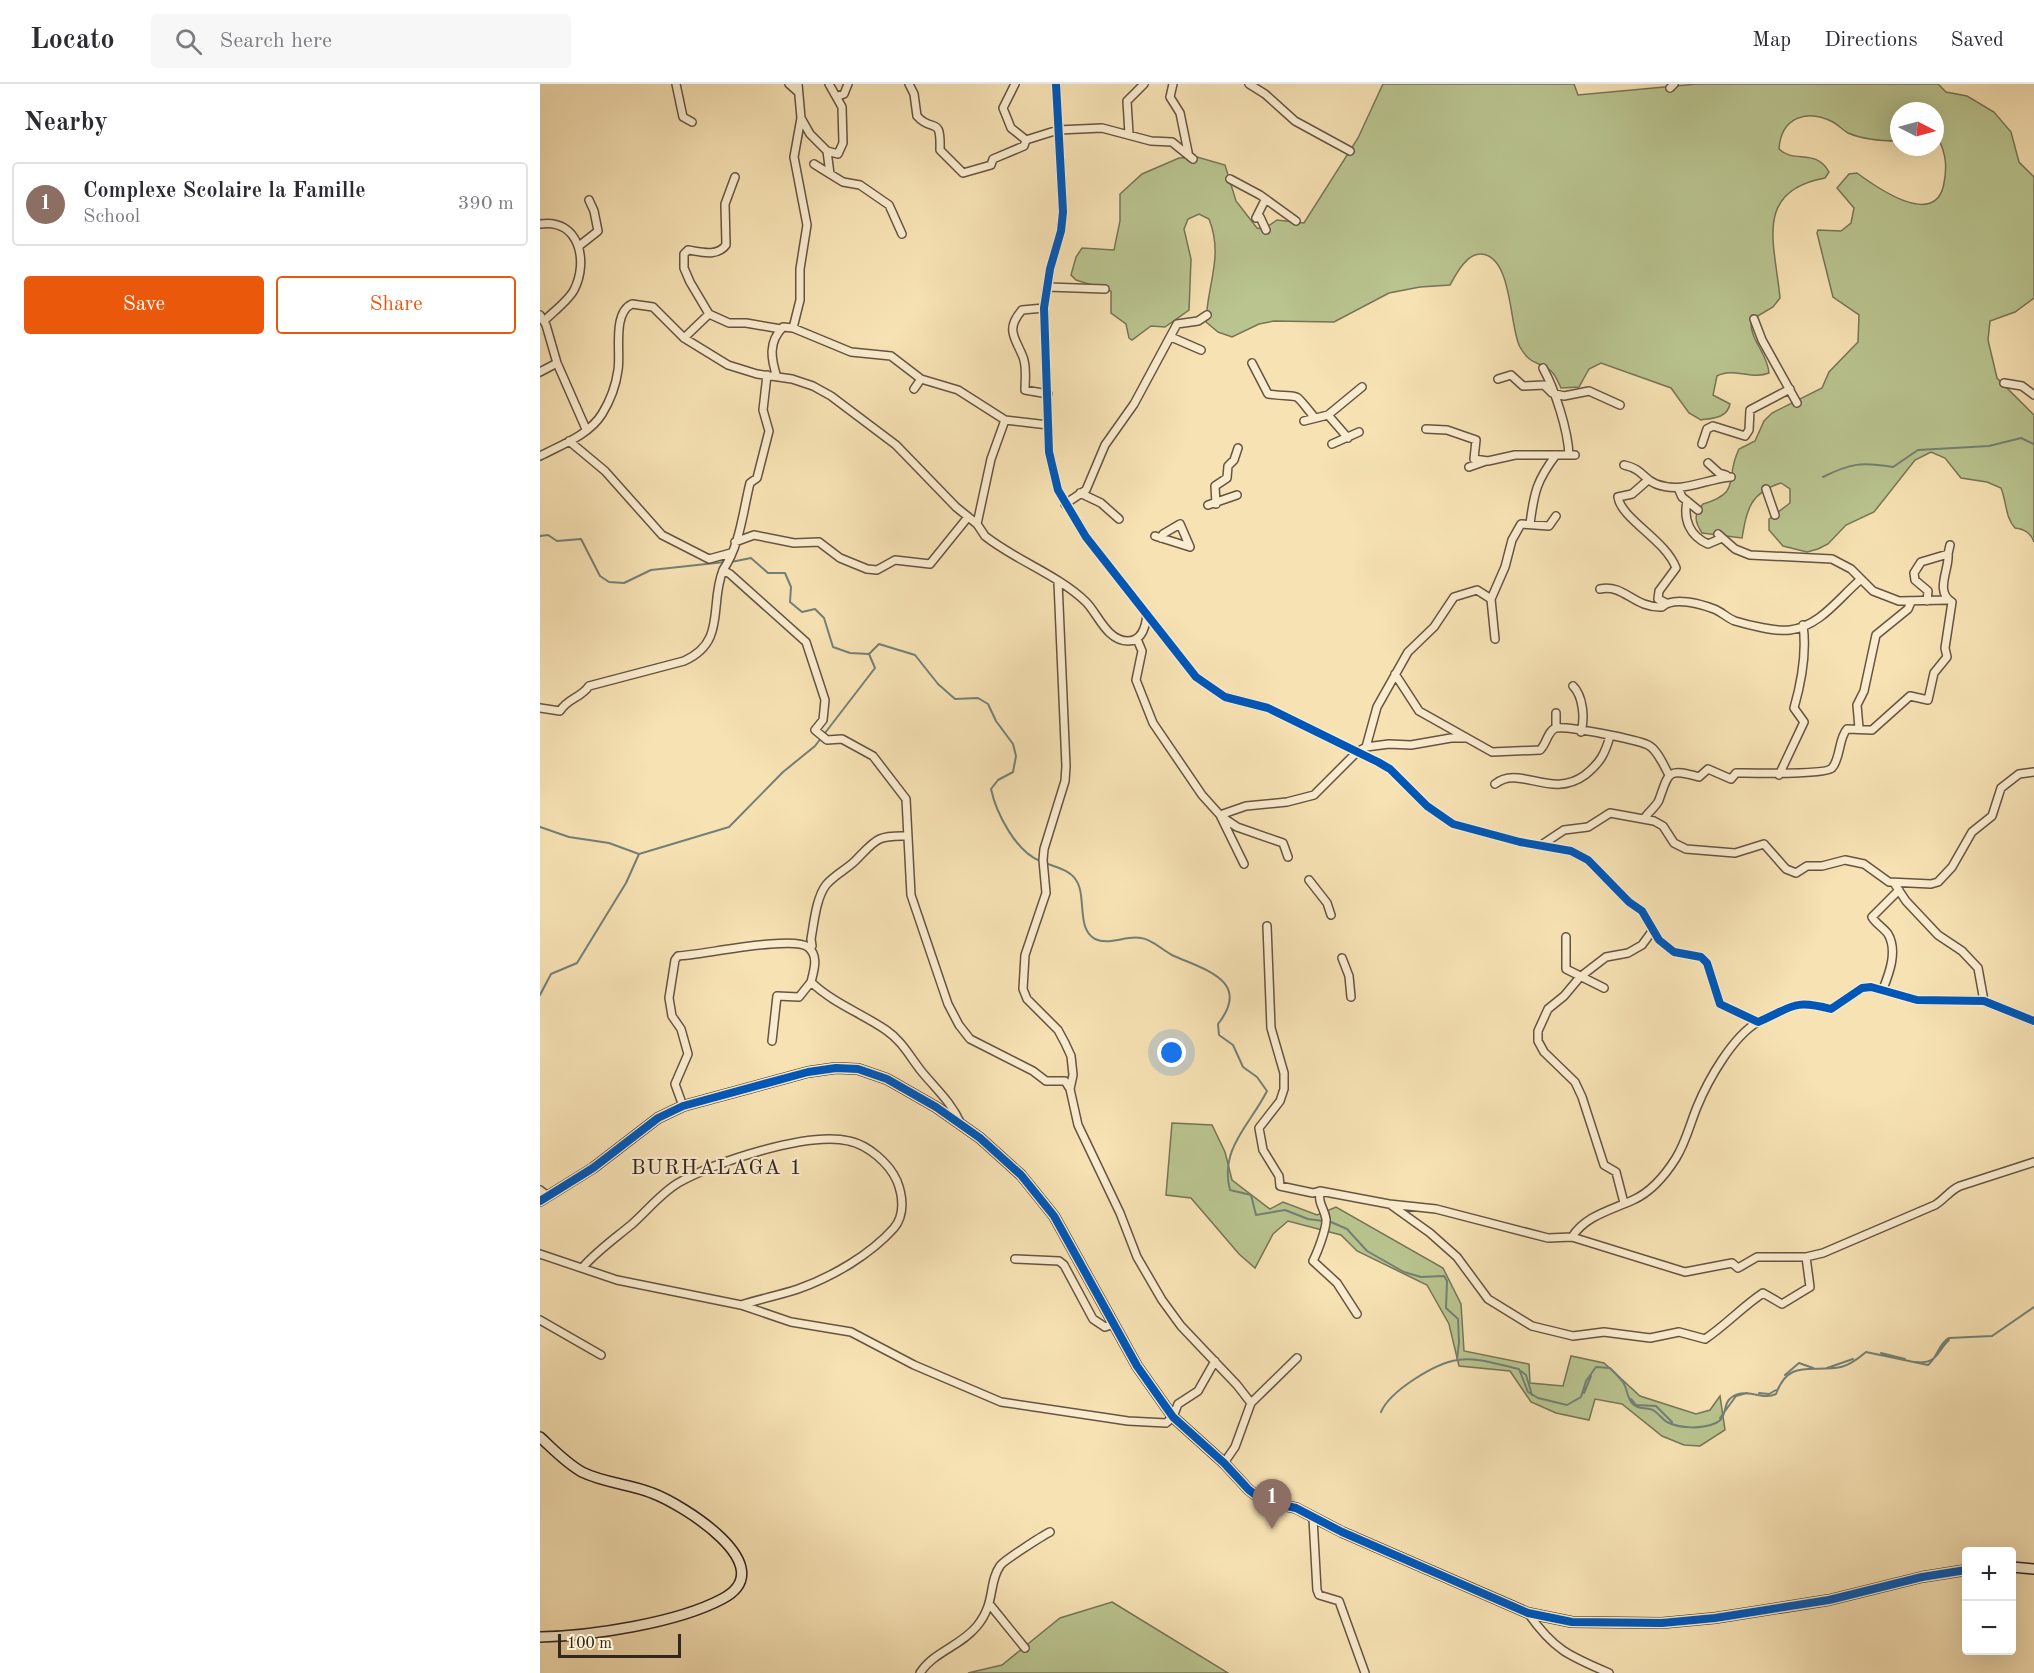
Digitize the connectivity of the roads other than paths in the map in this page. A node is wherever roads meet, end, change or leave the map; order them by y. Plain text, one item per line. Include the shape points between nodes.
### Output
1 (676, 84) edge
2 (789, 84) edge
3 (829, 84) edge
4 (848, 84) edge
5 (909, 84) edge
6 (1015, 84) edge
7 (1056, 84) edge
8 (1144, 84) edge
9 (1173, 84) edge
10 (1249, 84) edge
11 (798, 88) edge
12 (838, 96) junction
13 (801, 118) junction
14 (692, 122) dead end
15 (1058, 130) junction
16 (1129, 134) junction
17 (1026, 140) junction
18 (827, 151) junction
19 (1350, 151) dead end
20 (814, 164) dead end
21 (830, 174) junction
22 (735, 177) dead end
23 (1230, 179) dead end
24 (589, 200) dead end
25 (1265, 200) junction
26 (1296, 221) dead end
27 (540, 224) edge
28 (1266, 230) dead end
29 (902, 234) dead end
30 (579, 246) junction
31 (1047, 287) junction
32 (1105, 289) dead end
33 (1044, 308) junction
34 (709, 314) junction
35 (1207, 315) dead end
36 (542, 318) edge
37 (1754, 319) dead end
38 (793, 328) junction
39 (781, 329) junction
40 (1171, 337) junction
41 (684, 338) junction
42 (1201, 350) dead end
43 (557, 363) junction
44 (1252, 363) dead end
45 (1543, 368) dead end
46 (540, 372) edge
47 (767, 375) junction
48 (777, 377) junction
49 (921, 378) junction
50 (1498, 379) dead end
51 (2004, 383) dead end
52 (1362, 387) dead end
53 (914, 389) dead end
54 (1790, 390) junction
55 (1552, 393) junction
56 (1048, 394) junction
57 (2034, 395) edge
58 (1797, 403) dead end
59 (1620, 405) dead end
60 (1328, 415) junction
61 (1315, 418) junction
62 (1005, 420) junction
63 (1304, 421) dead end
64 (1048, 425) junction
65 (586, 429) junction
66 (1426, 429) dead end
67 (1359, 432) dead end
68 (1348, 438) junction
69 (569, 441) junction
70 (1332, 444) dead end
71 (1702, 444) dead end
72 (1238, 448) dead end
73 (1556, 455) junction
74 (540, 456) edge
75 (1644, 460) dead end
76 (1488, 461) junction
77 (1708, 463) dead end
78 (1624, 465) dead end
79 (1469, 467) dead end
80 (1639, 468) junction
81 (1648, 480) junction
82 (1678, 488) junction
83 (1766, 489) dead end
84 (1080, 493) junction
85 (1236, 495) dead end
86 (1687, 501) junction
87 (1065, 504) junction
88 (1216, 504) junction
89 (1208, 505) dead end
90 (1698, 510) dead end
91 (1775, 515) dead end
92 (1556, 516) dead end
93 (968, 517) junction
94 (1119, 519) dead end
95 (977, 524) junction
96 (1530, 524) junction
97 (735, 542) junction
98 (1950, 545) dead end
99 (1797, 549) dead end
100 (731, 553) junction
101 (1948, 554) junction
102 (1801, 559) junction
103 (723, 570) junction
104 (1860, 580) junction
105 (1058, 582) junction
106 (1600, 589) dead end
107 (1491, 599) junction
108 (1948, 600) junction
109 (1927, 601) junction
110 (1911, 602) junction
111 (1666, 603) junction
112 (1147, 613) junction
113 (1803, 625) junction
114 (1137, 639) junction
115 (1495, 639) dead end
116 (1395, 674) junction
117 (1573, 686) dead end
118 (540, 708) edge
119 (1556, 713) dead end
120 (1556, 728) junction
121 (1859, 728) junction
122 (1581, 732) junction
123 (1610, 736) junction
124 (1468, 738) junction
125 (1366, 747) junction
126 (1357, 752) junction
127 (2034, 772) edge
128 (1669, 775) junction
129 (1779, 775) junction
130 (1496, 784) dead end
131 (1220, 815) junction
132 (1644, 819) junction
133 (907, 836) junction
134 (1540, 846) junction
135 (1288, 856) dead end
136 (1244, 864) dead end
137 (1309, 880) dead end
138 (1896, 887) junction
139 (1330, 915) dead end
140 (1267, 927) dead end
141 (1653, 930) junction
142 (1566, 937) dead end
143 (810, 948) junction
144 (1342, 958) dead end
145 (1580, 976) junction
146 (811, 982) junction
147 (1604, 988) dead end
148 (1883, 989) junction
149 (1351, 997) dead end
150 (1984, 1001) junction
151 (2034, 1021) edge
152 (1758, 1022) junction
153 (772, 1041) dead end
154 (1070, 1089) junction
155 (683, 1106) junction
156 (961, 1124) junction
157 (2034, 1162) edge
158 (540, 1190) edge
159 (1320, 1191) junction
160 (544, 1198) edge
161 (1389, 1203) junction
162 (1624, 1203) junction
163 (1572, 1237) junction
164 (540, 1254) edge
165 (1806, 1257) junction
166 (1015, 1259) dead end
167 (583, 1267) junction
168 (741, 1305) junction
169 (1357, 1314) dead end
170 (540, 1320) edge
171 (1114, 1324) junction
172 (601, 1355) dead end
173 (1297, 1358) dead end
174 (1215, 1361) junction
175 (1251, 1403) junction
176 (1173, 1417) junction
177 (540, 1437) edge
178 (1224, 1463) junction
179 (1313, 1518) junction
180 (1050, 1532) dead end
181 (2016, 1567) edge
182 (2034, 1569) edge
183 (1962, 1571) edge
184 (991, 1606) junction
185 (1528, 1613) junction
186 (540, 1637) edge
187 (1026, 1648) dead end
188 (920, 1673) edge
189 (1365, 1673) edge
190 (1610, 1673) edge

1 - 14 street via 683,117
2 - 11 street
3 - 12 street
4 - 12 street via 844,94
5 - 17 street via 917,116 937,126 940,150 963,173 991,165 993,159 1024,146
6 - 17 street via 1003,108 1011,128
7 - 15 street
8 - 16 street via 1127,101
9 - 16 street via 1170,98 1180,113 1190,156 1172,142
10 - 19 street via 1295,121
11 - 13 street
12 - 18 street via 842,107 842,148 838,154
13 - 18 street
13 - 38 street via 794,157 807,225 800,300
15 - 16 street via 1102,128
15 - 17 street
15 - 31 street via 1061,231
18 - 21 street
20 - 21 street
21 - 29 street via 843,182 860,185 889,205
22 - 34 street via 725,204 728,239 724,249 711,253 688,249 684,254 684,268
23 - 25 street
24 - 30 street via 598,231
25 - 26 street
25 - 28 street via 1256,218 1260,217
27 - 30 street via 558,223 569,228
30 - 36 street via 579,274 574,291
31 - 32 street
31 - 33 street
33 - 56 street
33 - 56 street via 1022,310 1012,327 1023,357 1025,390
34 - 39 street via 729,323
34 - 41 street
35 - 40 street via 1198,321 1177,324
36 - 43 street
37 - 54 street
38 - 39 street
38 - 49 street via 851,352 891,356
39 - 48 street via 771,352
40 - 42 street
40 - 84 street via 1134,404 1105,445 1086,490
41 - 47 street via 728,365
41 - 65 street via 653,307 628,305 619,329 615,384 602,414
43 - 46 street
43 - 65 street
44 - 61 street via 1268,394 1290,393 1299,397
45 - 55 street
47 - 48 street
47 - 97 street via 763,410 770,431 757,478 750,483
48 - 93 street via 813,386 879,431
49 - 53 street
49 - 62 street via 958,390
50 - 55 street via 1511,375 1523,386 1544,385
51 - 57 street via 2022,386
52 - 60 street
54 - 58 street
54 - 71 street via 1750,410 1745,436 1713,426 1707,429
55 - 59 street via 1564,396 1589,391
55 - 73 street via 1572,455
56 - 64 street
60 - 61 street
60 - 68 street
61 - 63 street
62 - 64 street
62 - 95 street via 991,459
64 - 87 street via 1052,470
65 - 69 street
66 - 76 street via 1475,436 1474,459
67 - 68 street
68 - 70 street
69 - 74 street
69 - 100 street via 605,471 662,535 709,559
72 - 88 street via 1228,466 1227,478 1215,486
73 - 76 street via 1515,455
73 - 96 street via 1540,474
75 - 80 street
76 - 79 street
77 - 82 street via 1731,477
78 - 80 street
80 - 81 street
81 - 82 street
81 - 111 street via 1632,494 1617,497 1617,509 1656,538 1673,561 1676,568 1659,591 1658,599
82 - 86 street
83 - 91 street
84 - 87 street
84 - 94 street via 1101,503
85 - 88 street
86 - 90 street
86 - 102 street via 1685,517 1699,540 1708,544 1720,536 1750,555
87 - 112 street via 1103,561
88 - 89 street
92 - 96 street via 1549,526
93 - 95 street
93 - 97 street via 930,564 895,560 877,570 867,570 840,558 819,542 794,543 754,535
95 - 105 street via 993,542
96 - 107 street via 1521,524 1512,540
97 - 100 street
98 - 101 street
99 - 102 street
100 - 103 street
101 - 108 street via 1943,580
101 - 109 street via 1921,562 1914,573 1915,580 1928,591
102 - 104 street via 1832,559 1851,569
103 - 118 street via 718,583 714,630 698,655 589,686 582,697 567,701 560,711
103 - 133 street via 806,642 825,700 823,720 815,730 827,740 842,739 873,756 906,799
104 - 110 street via 1884,596
104 - 113 street via 1815,622
105 - 114 street via 1085,601 1104,627 1120,639
105 - 154 street via 1065,781 1044,849 1046,893 1033,925 1022,977 1027,999 1058,1030 1068,1050 1073,1075
106 - 111 street via 1617,589 1641,605 1662,607
107 - 115 street
107 - 116 street via 1477,590 1454,597 1434,627 1408,652
108 - 109 street
108 - 121 street via 1952,602 1947,657 1934,673 1929,700 1910,696 1872,730
109 - 110 street
110 - 121 street via 1908,609 1876,635 1864,692 1857,705
111 - 113 street via 1677,600 1708,608 1765,629 1788,631
112 - 114 street via 1143,632
112 - 126 street via 1176,654 1210,689 1268,708
113 - 129 street via 1806,644 1794,708 1803,722
114 - 131 street via 1142,651 1136,680 1154,723
116 - 124 street via 1419,711
116 - 125 street via 1377,707
117 - 122 street via 1580,696 1584,721
119 - 120 street
120 - 122 street
120 - 124 street via 1542,749 1535,751 1492,752
121 - 129 street via 1851,727 1843,733 1833,767 1826,772 1787,771
122 - 123 street
123 - 128 street via 1650,746
123 - 130 street via 1600,762 1574,783 1558,785 1511,777
124 - 125 street
125 - 126 street
126 - 131 street via 1314,795 1246,806
126 - 134 street via 1390,769 1427,806 1453,824
127 - 138 street via 2019,774 2001,788 1992,816 1972,832 1952,867 1938,882
128 - 129 street via 1682,772 1699,777 1708,769 1731,778 1736,772
128 - 132 street via 1664,778 1659,801
131 - 135 street via 1237,827 1283,843
131 - 136 street
132 - 134 street via 1610,813 1587,827 1564,830
132 - 138 street via 1663,826 1681,848 1736,853 1764,844 1786,869 1796,873 1807,866 1845,860 1864,864
133 - 143 street via 881,836 827,884
133 - 154 street via 911,895 948,1004 959,1025 970,1039 1046,1081 1065,1081
134 - 141 street via 1571,851 1588,860 1642,911
137 - 139 street via 1327,903
138 - 148 street via 1872,917 1888,934 1890,942 1892,960
138 - 150 street via 1938,935 1978,968
140 - 159 street via 1271,1028 1284,1073 1284,1089 1280,1101 1259,1128 1263,1150 1279,1176 1280,1186
141 - 145 street via 1642,945 1628,953 1606,957
141 - 152 street via 1674,952 1701,957 1707,963 1720,1004
142 - 145 street via 1566,969
143 - 146 street via 815,958
143 - 155 street via 759,944 678,956 669,998 688,1054 675,1084
144 - 149 street
145 - 147 street
145 - 162 street via 1548,1009 1538,1041 1575,1082 1604,1166 1616,1172
146 - 153 street via 799,997 777,996
146 - 156 street via 903,1044 920,1070 949,1100
148 - 150 street via 1917,1000
148 - 152 street via 1862,988 1831,1009 1795,1003
150 - 151 street
152 - 162 street via 1747,1028 1729,1050 1697,1106 1676,1159 1653,1187
154 - 174 street via 1078,1125 1137,1257 1181,1326
155 - 156 street via 808,1072 858,1069 887,1078
155 - 160 street via 658,1118 593,1168
156 - 171 street via 1001,1155 1038,1194 1077,1254
157 - 165 street via 1960,1185 1945,1199 1907,1219
158 - 160 street
159 - 161 street
159 - 169 street via 1319,1203 1326,1220 1313,1261 1337,1283
161 - 163 street via 1436,1209 1548,1238
161 - 165 street via 1457,1257 1488,1299 1532,1326 1565,1335 1604,1332 1650,1338 1679,1332 1705,1338 1728,1324 1763,1293 1782,1304 1810,1287
162 - 163 street via 1579,1225
163 - 165 street via 1685,1272 1732,1263 1738,1268 1757,1257
164 - 167 street
166 - 171 street via 1059,1261 1093,1319 1105,1327
167 - 168 street via 618,1280
167 - 168 street via 666,1191 708,1168 740,1157 819,1140 849,1141 885,1164 900,1188 902,1212 896,1226 841,1269 798,1289
168 - 176 street via 791,1322 850,1332 914,1365 1001,1402 1160,1424
170 - 172 street
171 - 176 street via 1137,1366
173 - 175 street
174 - 175 street
174 - 176 street via 1198,1391 1178,1404
175 - 178 street via 1235,1447
176 - 178 street
177 - 186 street via 582,1472 655,1493 699,1520 729,1544 742,1568 732,1594 717,1602 595,1634
178 - 179 street via 1264,1501 1296,1508
179 - 185 street
179 - 189 street via 1317,1590 1319,1595 1340,1601
180 - 184 street via 1001,1564
181 - 182 street
183 - 185 street via 1829,1600 1715,1618 1662,1623 1572,1622
184 - 187 street
184 - 188 street via 967,1636 925,1664
185 - 190 street via 1559,1650

